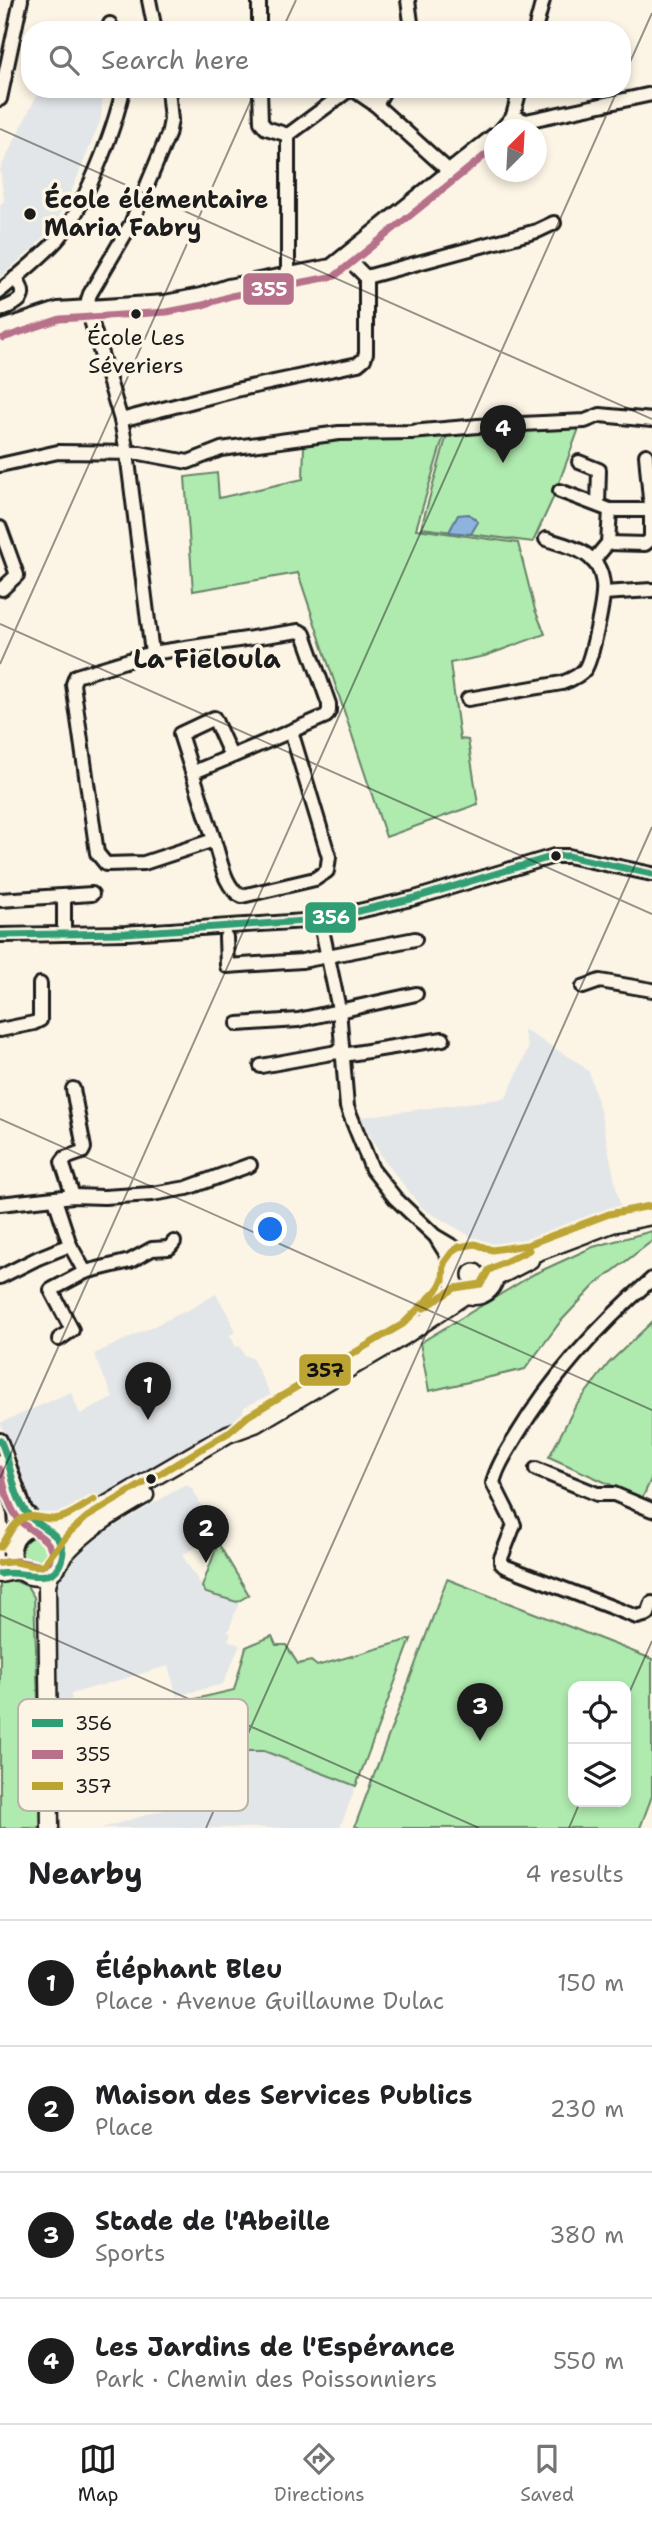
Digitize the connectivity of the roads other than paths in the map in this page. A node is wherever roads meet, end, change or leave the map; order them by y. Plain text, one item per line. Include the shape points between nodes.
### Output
1 (21, 0) edge
2 (149, 0) edge
3 (259, 0) edge
4 (408, 0) edge
5 (543, 0) edge
6 (153, 21) edge
7 (259, 21) edge
8 (411, 21) edge
9 (537, 21) edge
10 (652, 94) edge
11 (121, 98) edge
12 (169, 98) edge
13 (260, 98) edge
14 (339, 98) edge
15 (367, 98) edge
16 (380, 98) edge
17 (518, 98) edge
18 (0, 99) edge
19 (376, 105) junction
20 (513, 116) junction
21 (511, 119) edge
22 (288, 135) junction
23 (484, 144) edge
24 (449, 171) junction
25 (554, 223) dead end
26 (345, 257) junction
27 (288, 274) junction
28 (366, 277) junction
29 (15, 278) junction
30 (0, 291) edge
31 (88, 306) junction
32 (0, 310) edge
33 (0, 328) edge
34 (121, 420) junction
35 (652, 420) edge
36 (127, 453) junction
37 (646, 455) dead end
38 (579, 462) dead end
39 (0, 465) edge
40 (560, 491) dead end
41 (604, 507) junction
42 (651, 510) edge
43 (0, 528) edge
44 (545, 539) dead end
45 (608, 543) junction
46 (593, 561) junction
47 (2, 589) dead end
48 (652, 590) edge
49 (603, 593) junction
50 (152, 653) junction
51 (468, 699) dead end
52 (291, 731) junction
53 (231, 756) junction
54 (194, 772) junction
55 (214, 840) junction
56 (652, 874) edge
57 (92, 894) dead end
58 (64, 896) junction
59 (0, 900) edge
60 (320, 920) junction
61 (64, 933) junction
62 (0, 935) edge
63 (226, 937) dead end
64 (415, 939) dead end
65 (328, 956) junction
66 (40, 984) dead end
67 (583, 988) dead end
68 (652, 990) edge
69 (416, 994) dead end
70 (339, 1009) junction
71 (238, 1024) dead end
72 (0, 1030) edge
73 (443, 1039) dead end
74 (343, 1055) junction
75 (261, 1066) dead end
76 (74, 1089) dead end
77 (250, 1165) dead end
78 (72, 1196) junction
79 (55, 1199) junction
80 (0, 1205) edge
81 (645, 1217) edge
82 (435, 1236) junction
83 (174, 1242) dead end
84 (70, 1245) junction
85 (467, 1255) junction
86 (489, 1261) junction
87 (454, 1266) junction
88 (85, 1272) junction
89 (0, 1277) edge
90 (495, 1278) junction
91 (652, 1279) edge
92 (460, 1289) junction
93 (59, 1339) dead end
94 (0, 1440) edge
95 (0, 1461) edge
96 (190, 1462) junction
97 (536, 1469) dead end
98 (652, 1510) edge
99 (46, 1528) junction
100 (10, 1549) edge
101 (62, 1557) junction
102 (24, 1573) junction
103 (0, 1574) edge
104 (50, 1574) junction
105 (652, 1603) edge
106 (48, 1677) junction
107 (49, 1699) edge

1 - 18 street
2 - 6 street
3 - 7 street
4 - 8 street
5 - 9 street
10 - 20 street via 526,121
11 - 29 street via 112,130 72,218 58,239
12 - 31 street via 171,120 158,162 131,224 89,294
13 - 22 street via 261,122
14 - 22 street
15 - 19 street
16 - 19 street
17 - 20 street
19 - 24 street
20 - 21 street
22 - 27 street
23 - 24 street
24 - 26 street
25 - 28 street
26 - 27 street via 331,266
26 - 28 street
27 - 31 street via 165,302
28 - 34 street via 366,353 358,364
29 - 30 street
29 - 32 street via 22,297
31 - 33 street via 58,309
31 - 34 street
34 - 36 street
35 - 36 street via 600,415 585,421 339,433 221,449 188,462
36 - 39 street via 52,452
36 - 50 street
37 - 42 street
38 - 41 street via 599,470
40 - 41 street
41 - 42 street
41 - 45 street
42 - 45 street via 648,542
43 - 47 street via 17,575
44 - 46 street via 576,549
45 - 46 street
46 - 49 street
48 - 49 street
49 - 51 street via 591,656 574,679
50 - 52 street via 299,631 304,634 329,711
50 - 55 street via 76,676 73,684 97,853 106,864 137,865
52 - 53 street
52 - 55 street via 329,857 327,871 315,878 236,894
53 - 54 street
53 - 54 street via 214,718 180,734
54 - 55 street
56 - 60 street via 554,856 415,898
57 - 58 street
58 - 59 street
58 - 61 street
60 - 61 street
60 - 65 street
61 - 62 street
63 - 65 street via 227,966
64 - 65 street
65 - 70 street
66 - 72 street via 40,1020
67 - 68 street via 600,981
69 - 70 street
70 - 71 street via 298,1020
70 - 74 street
73 - 74 street
74 - 75 street via 337,1052
74 - 82 street via 347,1107 372,1169
76 - 78 street via 84,1148 62,1162
77 - 78 street via 175,1190
78 - 79 street
79 - 80 street
79 - 84 street
81 - 86 main road via 612,1224 530,1255
81 - 90 main road
82 - 85 street
82 - 87 street
83 - 88 street via 169,1248 152,1249 130,1261
84 - 88 street
84 - 89 street
85 - 86 main road
85 - 87 main road
86 - 90 main road
87 - 92 main road
88 - 93 street via 51,1290 72,1330
90 - 92 main road via 484,1294 472,1297
91 - 105 street via 570,1359 534,1408 493,1483 514,1525 501,1563 637,1617 648,1614
92 - 96 main road via 420,1324 253,1425 228,1434
94 - 99 street via 25,1510
95 - 100 street via 15,1513
96 - 99 main road via 69,1526
96 - 101 main road via 92,1526
97 - 98 street
99 - 100 main road via 27,1528
99 - 101 main road via 61,1542
100 - 102 main road
101 - 104 main road
102 - 103 main road
102 - 104 main road via 36,1577
102 - 106 main road via 38,1589
104 - 106 main road
106 - 107 main road

